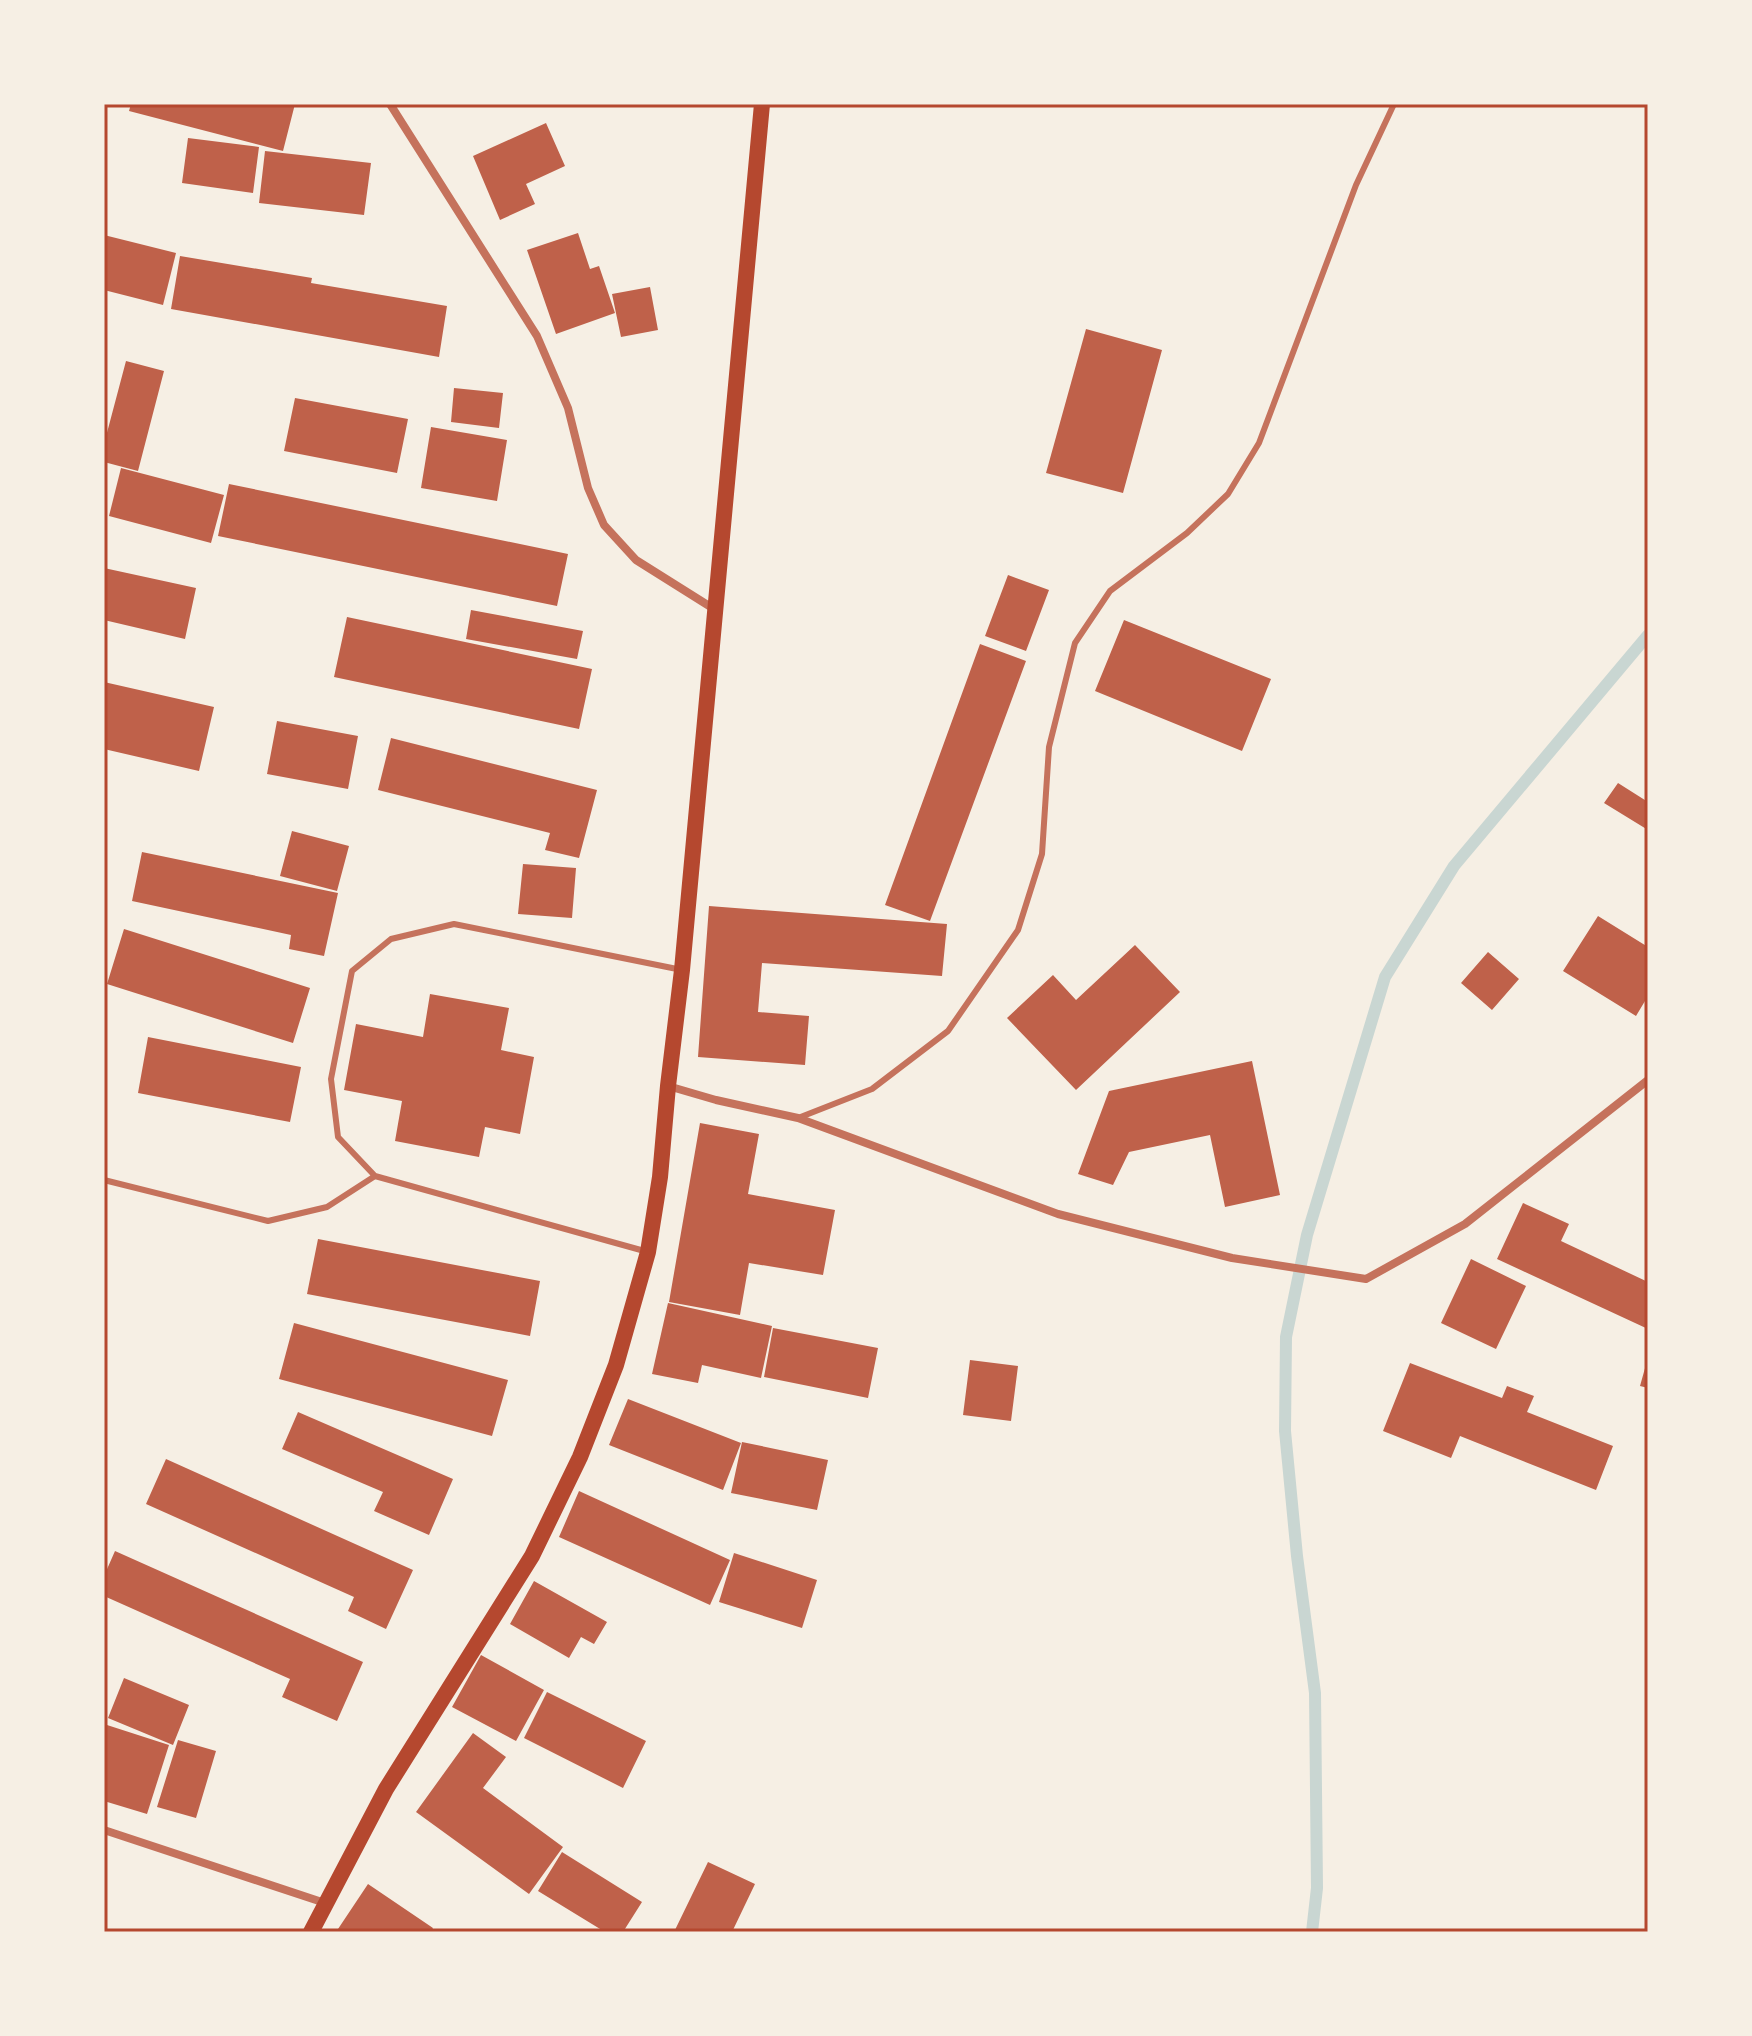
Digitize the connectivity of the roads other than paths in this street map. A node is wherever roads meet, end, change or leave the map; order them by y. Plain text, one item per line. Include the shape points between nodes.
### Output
1 (390, 104) edge
2 (762, 104) edge
3 (1394, 104) edge
4 (714, 609) junction
5 (682, 970) junction
6 (1648, 1080) edge
7 (668, 1086) junction
8 (798, 1118) junction
9 (375, 1176) junction
10 (104, 1180) edge
11 (648, 1252) junction
12 (104, 1830) edge
13 (325, 1903) junction
14 (311, 1932) edge

1 - 4 street via 537,336 568,408 588,488 604,525 636,560
2 - 4 main road
3 - 8 lane via 1356,185 1259,443 1228,494 1187,533 1110,591 1075,643 1049,747 1042,854 1018,930 948,1031 872,1089
4 - 5 main road
5 - 7 main road
5 - 9 lane via 454,924 391,939 352,971 331,1079 338,1137
6 - 8 street via 1465,1224 1366,1279 1232,1258 1058,1214
7 - 8 street
7 - 11 main road
9 - 10 lane via 327,1207 268,1221
9 - 11 lane
11 - 13 main road via 611,1378 532,1556 386,1789
12 - 13 street
13 - 14 main road

